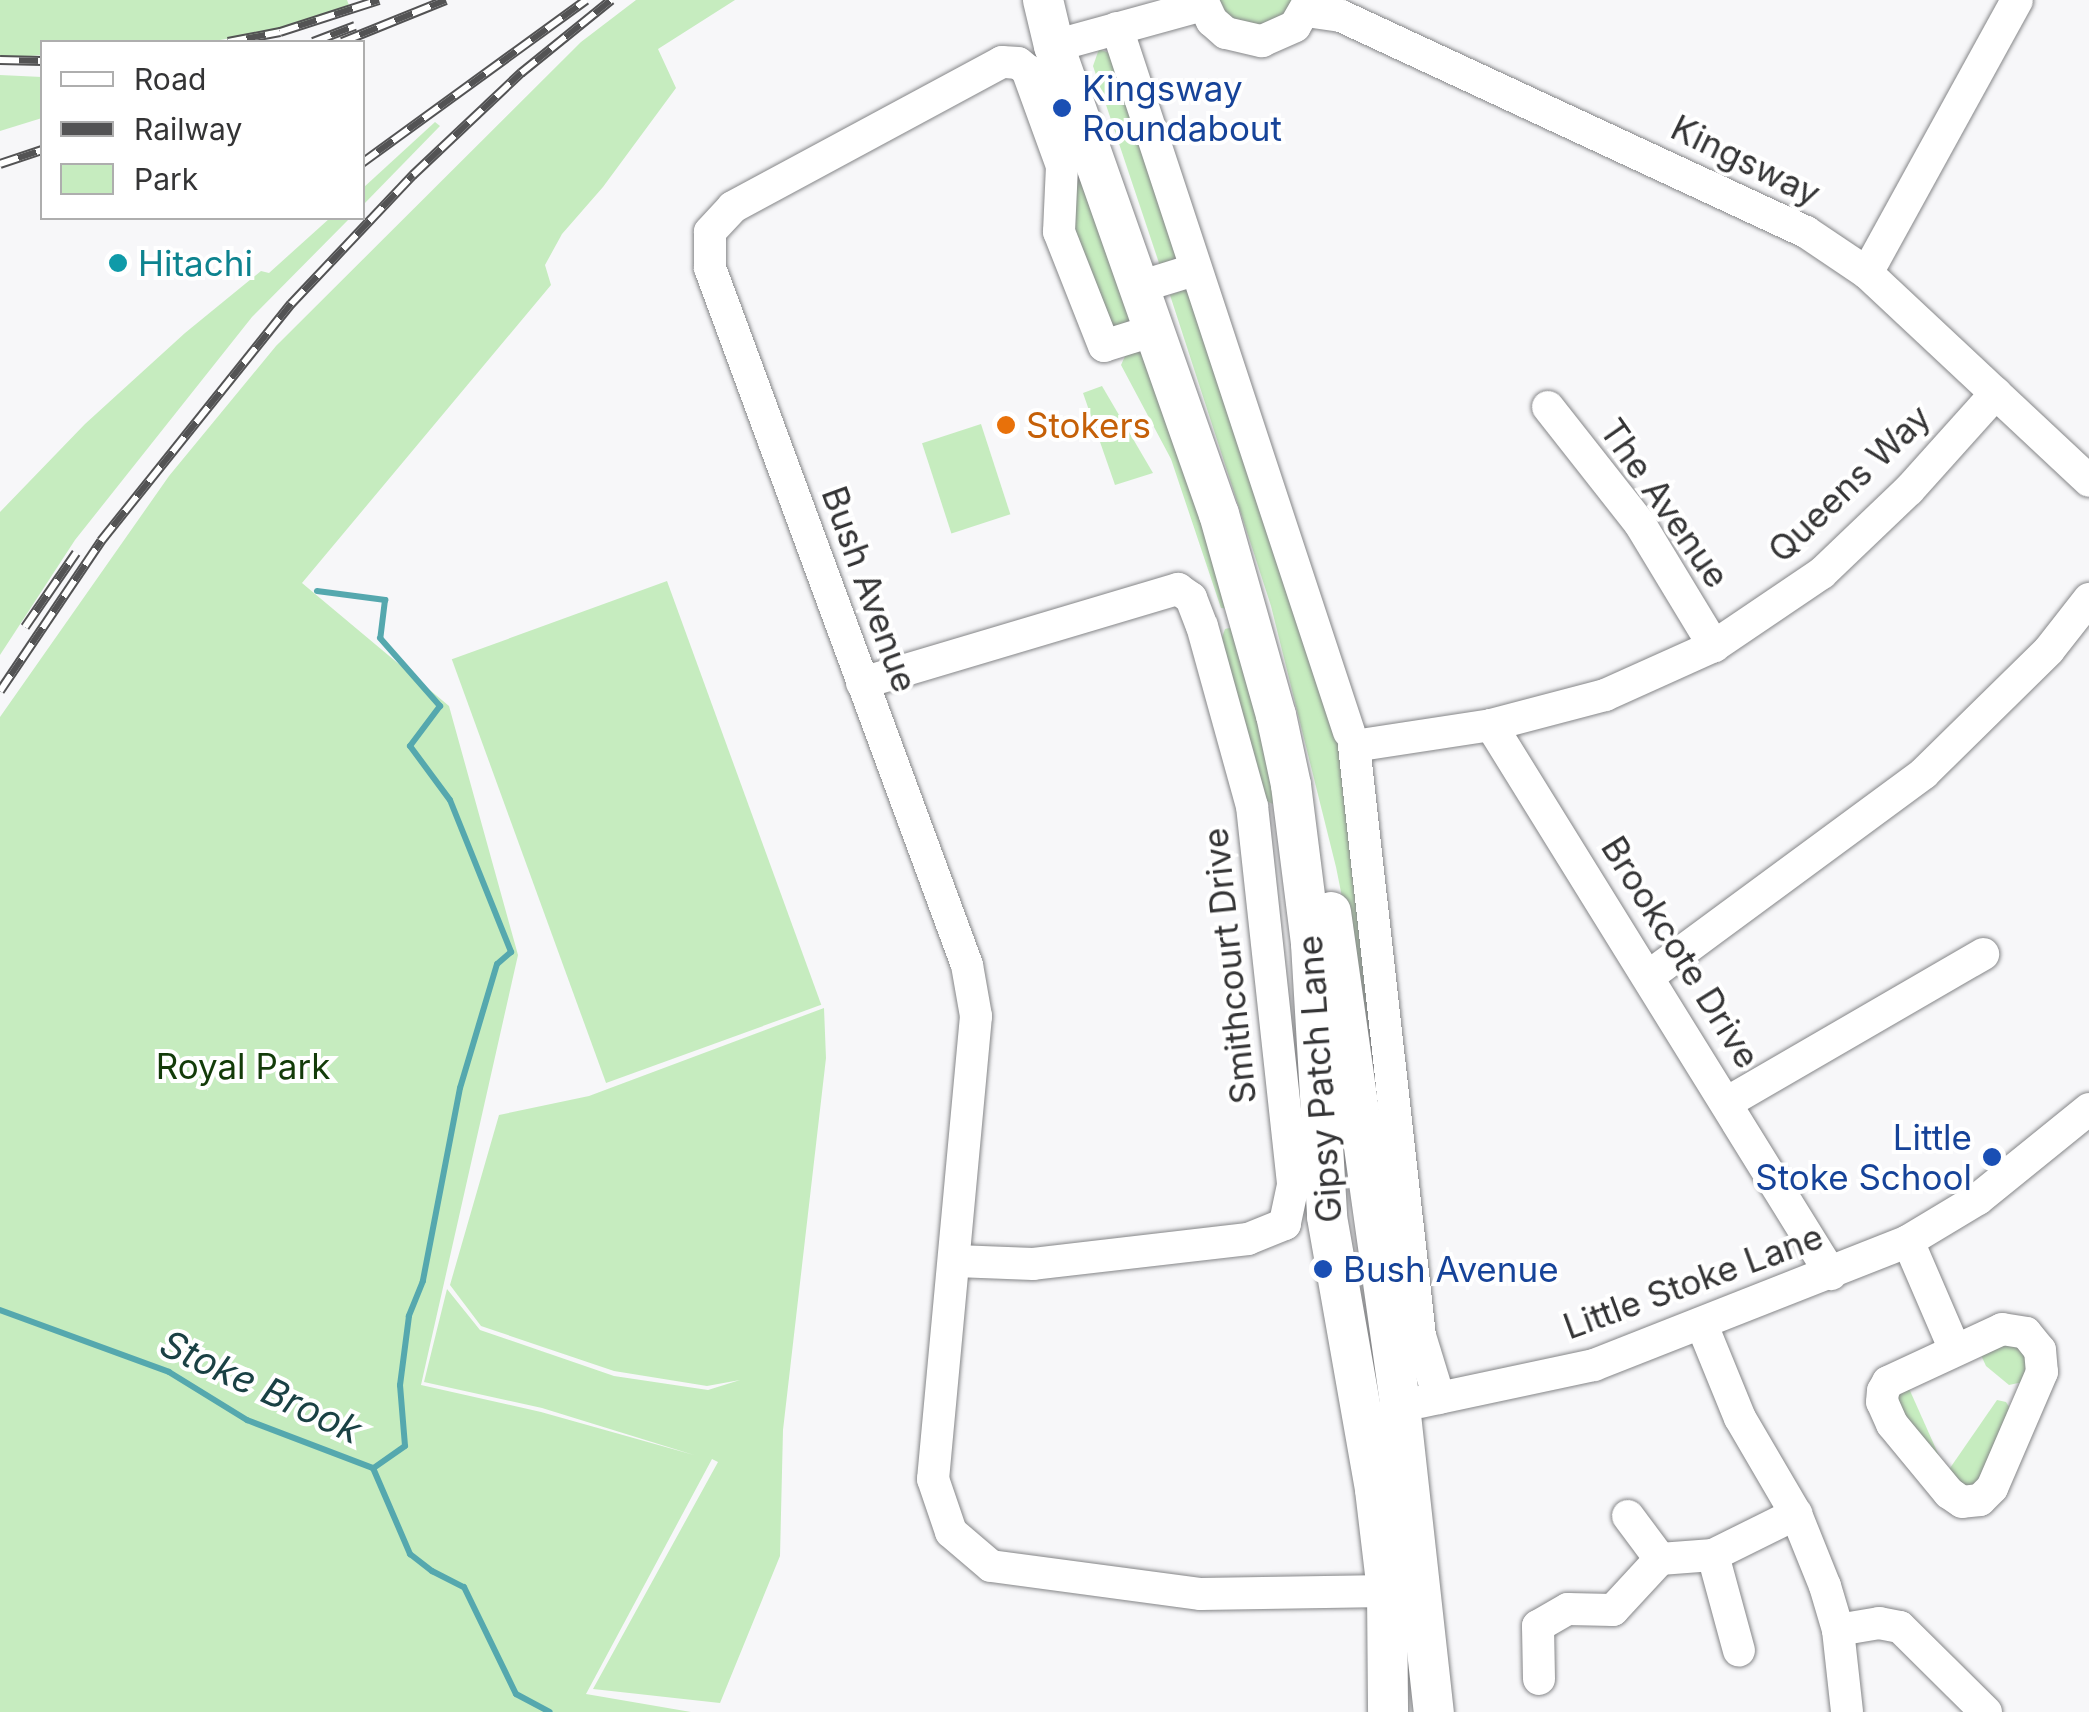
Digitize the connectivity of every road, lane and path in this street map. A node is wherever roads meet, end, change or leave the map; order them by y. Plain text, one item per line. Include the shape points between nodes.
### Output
1 (1043, 0) edge
2 (2017, 0) edge
3 (1202, 2) edge
4 (1308, 5) edge
5 (1344, 8) edge
6 (1117, 28) junction
7 (1054, 46) junction
8 (1194, 270) junction
9 (1867, 273) junction
10 (1139, 287) junction
11 (1154, 330) junction
12 (1996, 393) junction
13 (1548, 406) dead end
14 (2089, 481) edge
15 (2089, 600) edge
16 (1249, 614) junction
17 (1202, 626) junction
18 (1714, 646) junction
19 (862, 682) junction
20 (1341, 725) junction
21 (1491, 725) junction
22 (1290, 785) junction
23 (1983, 954) dead end
24 (1648, 976) junction
25 (1728, 1102) junction
26 (2089, 1109) edge
27 (1908, 1241) junction
28 (956, 1260) junction
29 (1832, 1274) junction
30 (1702, 1325) junction
31 (1954, 1348) junction
32 (1439, 1398) junction
33 (1400, 1406) junction
34 (1374, 1490) junction
35 (1796, 1514) junction
36 (1628, 1516) dead end
37 (1713, 1555) junction
38 (1660, 1559) junction
39 (1404, 1593) junction
40 (1838, 1630) junction
41 (1740, 1651) dead end
42 (1540, 1680) dead end
43 (1388, 1712) edge
44 (1434, 1712) edge
45 (1846, 1712) edge
46 (1986, 1712) edge

1 - 7 main road, Gipsy Patch Lane
2 - 9 street
3 - 4 street via 1226,33 1243,40 1280,36
3 - 6 street
4 - 5 street, Kingsway
5 - 9 street, Kingsway via 1806,232
6 - 7 street
6 - 8 street
7 - 10 main road, Gipsy Patch Lane
8 - 10 street
8 - 20 street
9 - 12 street, Kingsway
10 - 11 main road, Gipsy Patch Lane
11 - 16 main road, Gipsy Patch Lane
11 - 19 street, Bush Avenue via 1104,346 1059,232 1062,166 1028,70 1018,63 1002,62 732,207 710,232 710,268
12 - 14 street, Kingsway
12 - 18 street, Queens Way via 1822,573
13 - 18 street, The Avenue via 1640,524
15 - 24 street via 2049,650 1924,773
16 - 17 street
16 - 22 main road, Gipsy Patch Lane
17 - 19 street, Smithcourt Drive via 1190,598 1178,589
17 - 28 street, Smithcourt Drive via 1252,806 1293,1185 1285,1224 1248,1239 1033,1264
18 - 21 street, Queens Way via 1605,695
19 - 28 street, Bush Avenue via 967,965 976,1016
20 - 21 street, Queens Way
20 - 32 street via 1420,1336
21 - 24 street, Brookcote Drive
22 - 33 main road, Gipsy Patch Lane via 1325,879 1340,963
22 - 34 main road, Gipsy Patch Lane via 1311,944 1327,1217
23 - 25 street
24 - 25 street, Brookcote Drive
25 - 29 street, Brookcote Drive
26 - 27 street, Little Stoke Lane via 1978,1199
27 - 29 street, Little Stoke Lane
27 - 31 street
28 - 39 street, Bush Avenue via 933,1479 951,1532 990,1566 1201,1594
29 - 30 street, Little Stoke Lane
30 - 32 street, Little Stoke Lane via 1594,1365
30 - 35 street via 1740,1418
31 - 31 street via 2002,1329 2026,1333 2040,1350 2042,1372 1992,1488 1980,1500 1962,1502 1948,1493 1882,1402 1888,1382
32 - 33 street, Little Stoke Lane
33 - 34 main road, Gipsy Patch Lane via 1377,1418
33 - 39 main road, Gipsy Patch Lane
34 - 39 main road, Gipsy Patch Lane
35 - 37 street
35 - 40 street
36 - 38 street
37 - 38 street
37 - 41 street
38 - 42 street via 1613,1610 1568,1609 1526,1622
39 - 43 main road, Gipsy Patch Lane
39 - 44 main road, Gipsy Patch Lane
40 - 45 street
40 - 46 street via 1878,1623 1900,1627

